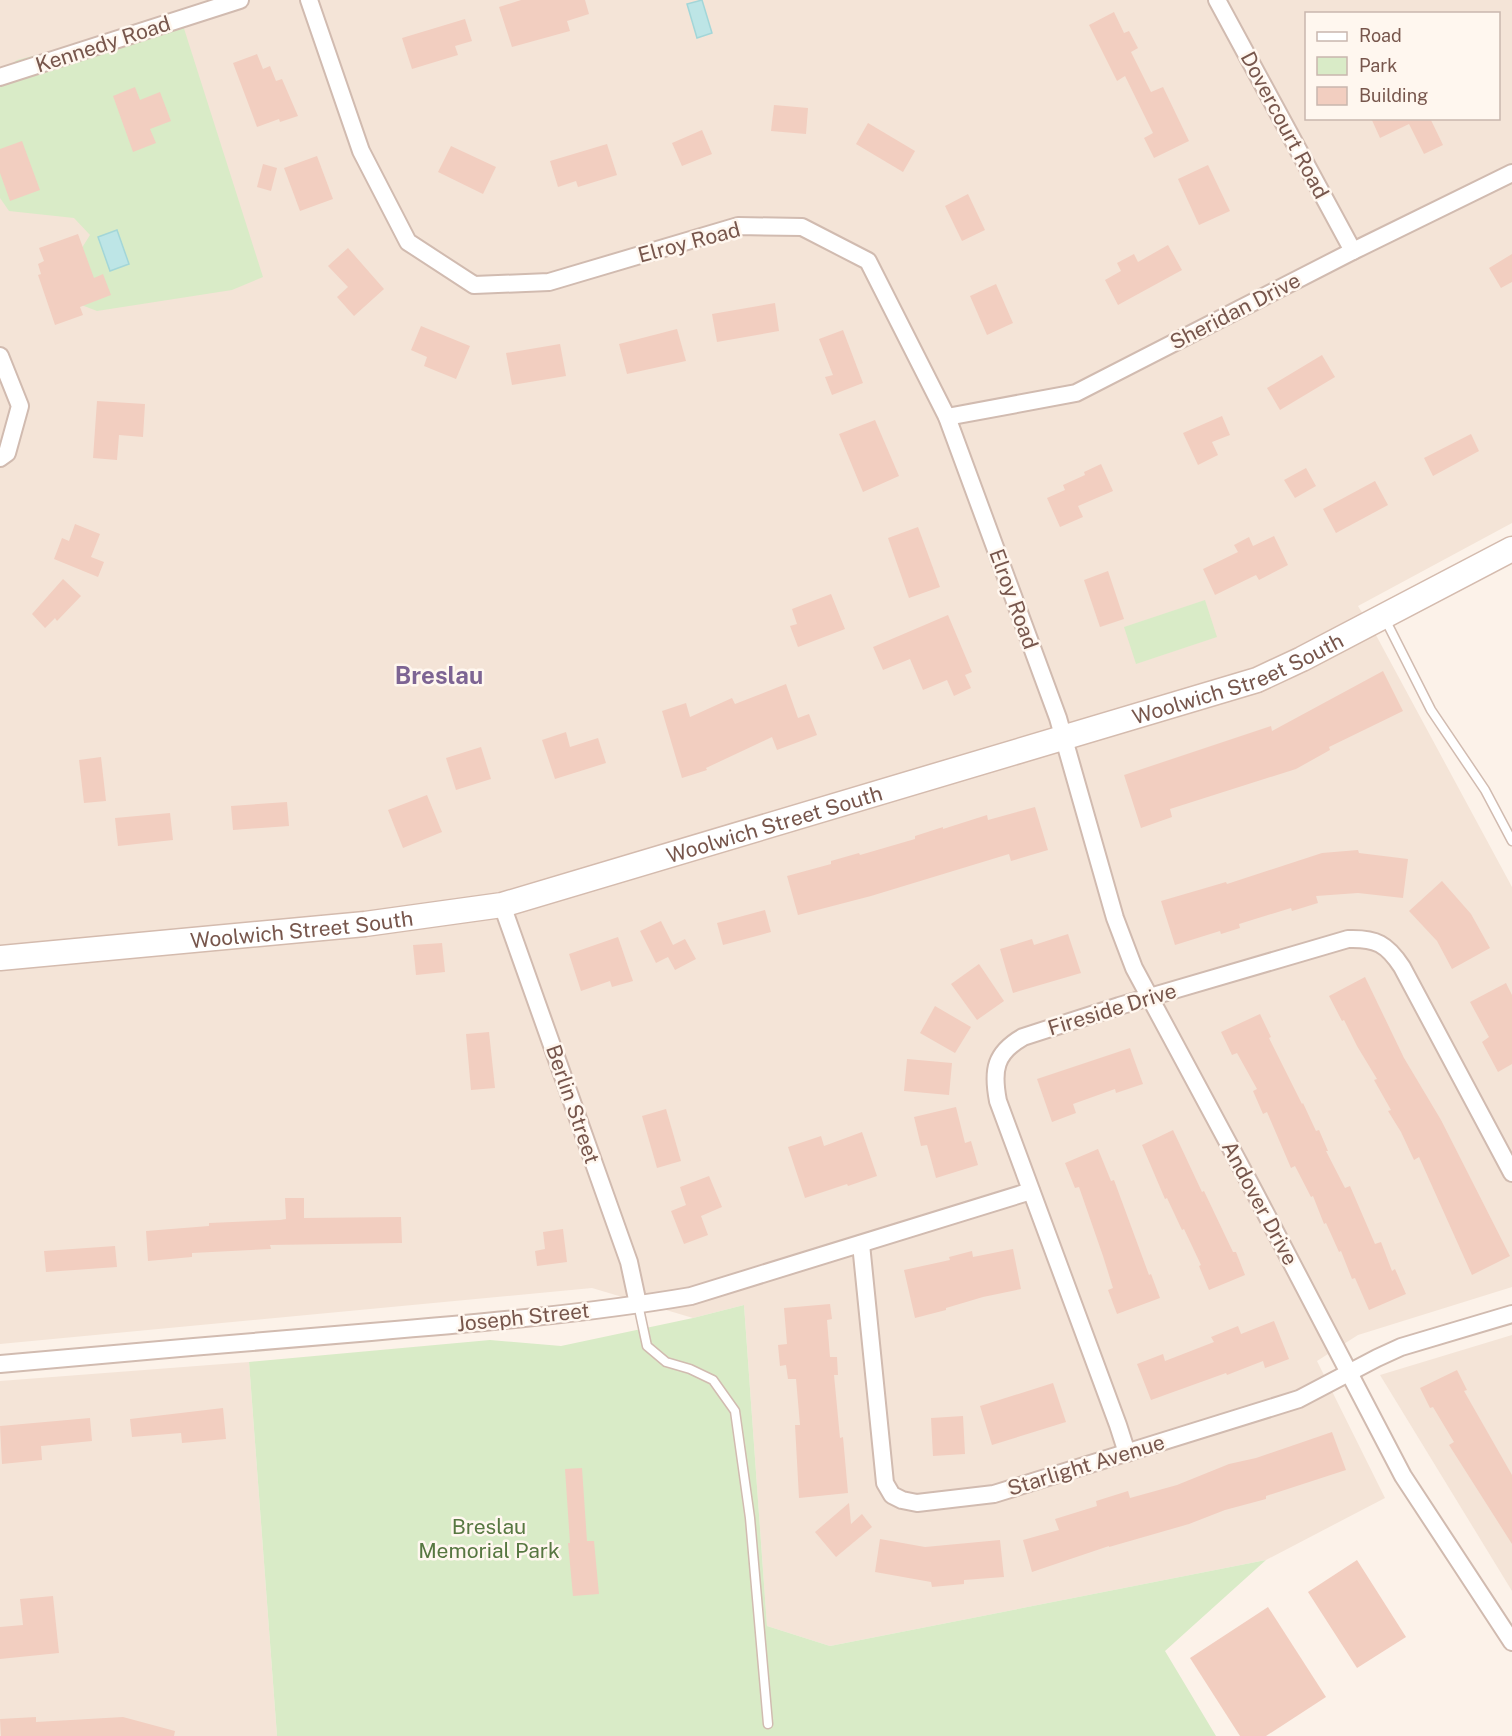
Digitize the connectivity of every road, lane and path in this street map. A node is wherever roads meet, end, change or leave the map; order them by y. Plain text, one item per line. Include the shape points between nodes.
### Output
1 (240, 0) edge
2 (309, 0) edge
3 (1217, 0) edge
4 (0, 77) edge
5 (1512, 173) edge
6 (1353, 251) junction
7 (0, 356) edge
8 (947, 417) junction
9 (0, 458) edge
10 (1512, 549) edge
11 (1383, 616) junction
12 (1063, 738) junction
13 (1512, 841) edge
14 (502, 905) junction
15 (0, 958) edge
16 (1150, 997) junction
17 (1512, 1173) edge
18 (1032, 1191) junction
19 (861, 1244) junction
20 (638, 1304) junction
21 (1512, 1314) edge
22 (0, 1364) edge
23 (1350, 1374) junction
24 (1127, 1453) junction
25 (1510, 1634) edge
26 (768, 1724) dead end

1 - 4 street, Kennedy Road
2 - 8 street, Elroy Road via 361,151 408,242 474,285 549,282 738,226 801,227 868,261
3 - 6 street, Dovercourt Road
5 - 6 street, Sheridan Drive
6 - 8 street, Sheridan Drive via 1076,393
7 - 9 street via 20,406 7,453
8 - 12 street, Elroy Road
10 - 11 street, Woolwich Street South
11 - 12 street, Woolwich Street South via 1257,680
11 - 13 lane via 1431,710 1485,790
12 - 14 street, Woolwich Street South
12 - 16 street, Andover Drive via 1115,918
14 - 15 street, Woolwich Street South via 365,924
14 - 20 street, Berlin Street via 629,1262
16 - 17 street, Fireside Drive via 1348,939 1362,938 1383,945 1402,967
16 - 18 street, Fireside Drive via 1023,1037 1000,1057 994,1070 998,1101
16 - 23 street, Andover Drive
18 - 19 street, Joseph Street
18 - 24 street, Fireside Drive
19 - 20 street, Joseph Street via 691,1296
19 - 24 street, Starlight Avenue via 883,1467 892,1495 917,1503 994,1494
20 - 22 street, Joseph Street via 474,1323
20 - 26 lane via 647,1346 666,1362 713,1380 735,1411 750,1518
21 - 23 street, Starlight Avenue via 1401,1347
23 - 24 street, Starlight Avenue via 1299,1399
23 - 25 street, Andover Drive via 1403,1476

